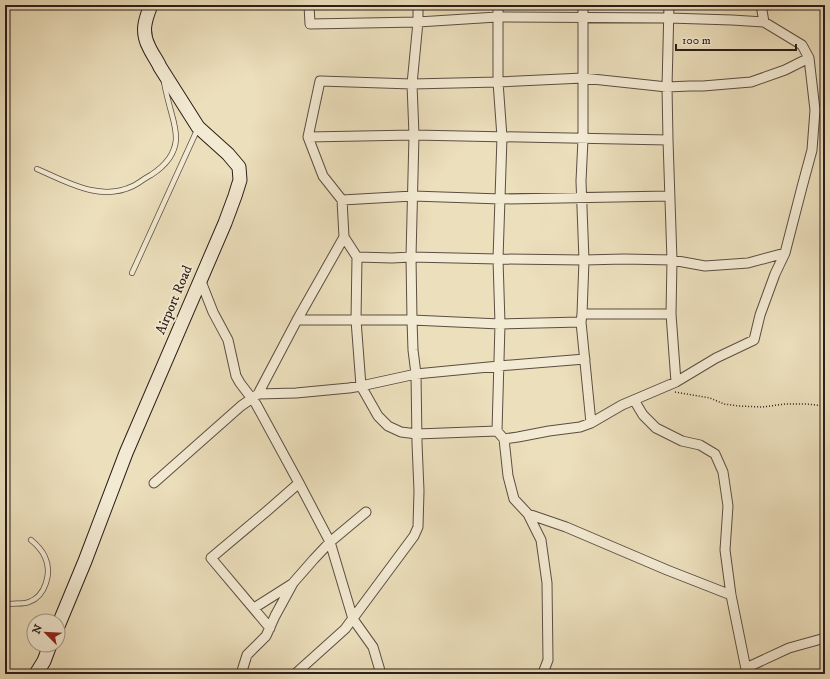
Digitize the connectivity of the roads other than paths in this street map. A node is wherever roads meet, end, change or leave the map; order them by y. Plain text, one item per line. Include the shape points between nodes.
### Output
1 (151, 5) edge
2 (309, 5) edge
3 (418, 5) edge
4 (498, 5) edge
5 (583, 5) edge
6 (669, 5) edge
7 (761, 5) edge
8 (497, 18) junction
9 (583, 18) junction
10 (669, 18) junction
11 (418, 22) junction
12 (764, 22) junction
13 (810, 58) junction
14 (160, 67) junction
15 (583, 78) junction
16 (498, 82) junction
17 (412, 84) junction
18 (667, 87) junction
19 (198, 127) junction
20 (414, 135) junction
21 (308, 137) junction
22 (502, 137) junction
23 (583, 139) junction
24 (668, 140) junction
25 (37, 168) dead end
26 (412, 196) junction
27 (670, 196) junction
28 (582, 197) junction
29 (501, 199) junction
30 (342, 200) junction
31 (344, 237) junction
32 (785, 253) junction
33 (357, 257) junction
34 (411, 257) junction
35 (498, 259) junction
36 (584, 260) junction
37 (672, 260) junction
38 (132, 273) dead end
39 (200, 279) junction
40 (671, 314) junction
41 (582, 318) junction
42 (297, 320) junction
43 (356, 320) junction
44 (412, 320) junction
45 (500, 324) junction
46 (585, 359) junction
47 (499, 366) junction
48 (416, 374) junction
49 (676, 382) junction
50 (361, 386) junction
51 (255, 396) junction
52 (634, 400) junction
53 (591, 423) junction
54 (497, 431) junction
55 (417, 434) junction
56 (504, 439) junction
57 (154, 483) dead end
58 (299, 483) junction
59 (366, 512) dead end
60 (528, 514) junction
61 (31, 540) dead end
62 (330, 542) junction
63 (293, 583) junction
64 (731, 595) junction
65 (5, 605) edge
66 (254, 608) junction
67 (63, 613) edge
68 (353, 619) junction
69 (270, 628) junction
70 (825, 638) edge
71 (47, 653) edge
72 (747, 671) edge
73 (36, 674) edge
74 (241, 674) edge
75 (294, 674) edge
76 (380, 674) edge
77 (542, 674) edge

1 - 14 street, Airport Road via 144,26 145,37
2 - 11 street via 310,24
3 - 11 street
4 - 8 street
5 - 9 street
6 - 10 street
7 - 12 street
8 - 9 street
8 - 11 street
8 - 16 street
9 - 10 street
9 - 15 street
10 - 12 street
10 - 18 street
11 - 17 street
12 - 13 street via 802,45
13 - 18 street via 751,82
13 - 32 street via 815,110 812,150
14 - 19 street, Airport Road
14 - 25 lane via 176,138 170,157 156,172 132,186 103,192 74,185
15 - 16 street
15 - 18 street
15 - 23 street
16 - 17 street
16 - 22 street
17 - 20 street
17 - 21 street via 320,81
18 - 24 street
19 - 38 lane
19 - 39 street, Airport Road via 239,167 240,180
20 - 21 street
20 - 22 street
20 - 26 street
21 - 30 street via 323,176
22 - 23 street
22 - 29 street
23 - 24 street
23 - 28 street
24 - 27 street
26 - 29 street
26 - 30 street
26 - 34 street
27 - 28 street
27 - 37 street
28 - 29 street
28 - 36 street
29 - 35 street
30 - 31 street
31 - 33 street
31 - 42 street
32 - 37 street via 748,263 705,266
32 - 49 street via 760,315 754,340 716,358
33 - 34 street
33 - 43 street
34 - 35 street
34 - 44 street
35 - 36 street
35 - 45 street
36 - 37 street
36 - 41 street
37 - 40 street
39 - 51 street via 228,340 236,376
39 - 67 street, Airport Road via 126,453
40 - 41 street
40 - 49 street
41 - 45 street
41 - 46 street
42 - 43 street
42 - 51 street
43 - 44 street
43 - 50 street
44 - 45 street
44 - 48 street
45 - 47 street
46 - 47 street
46 - 53 street
47 - 48 street
47 - 54 street
48 - 50 street
48 - 55 street
49 - 52 street
50 - 51 street
50 - 55 street via 378,416 388,426 401,432
51 - 57 street
51 - 58 street
52 - 53 street
52 - 64 street via 643,416 656,428 682,441 700,445 715,454 723,472 728,506 725,550
53 - 56 street
54 - 55 street
54 - 56 street
55 - 68 street via 418,527
56 - 60 street via 508,476 514,499
58 - 62 street
58 - 66 street via 211,558
59 - 62 street
60 - 64 street via 566,527
60 - 77 street via 541,540 547,583 548,660
61 - 65 lane via 46,558 48,569 44,589 29,602
62 - 63 street
62 - 68 street
63 - 66 street
63 - 69 street
64 - 72 street
66 - 69 street
68 - 75 street
68 - 76 street via 373,647
69 - 74 street via 266,636 247,655
70 - 72 street via 789,648
71 - 73 street

